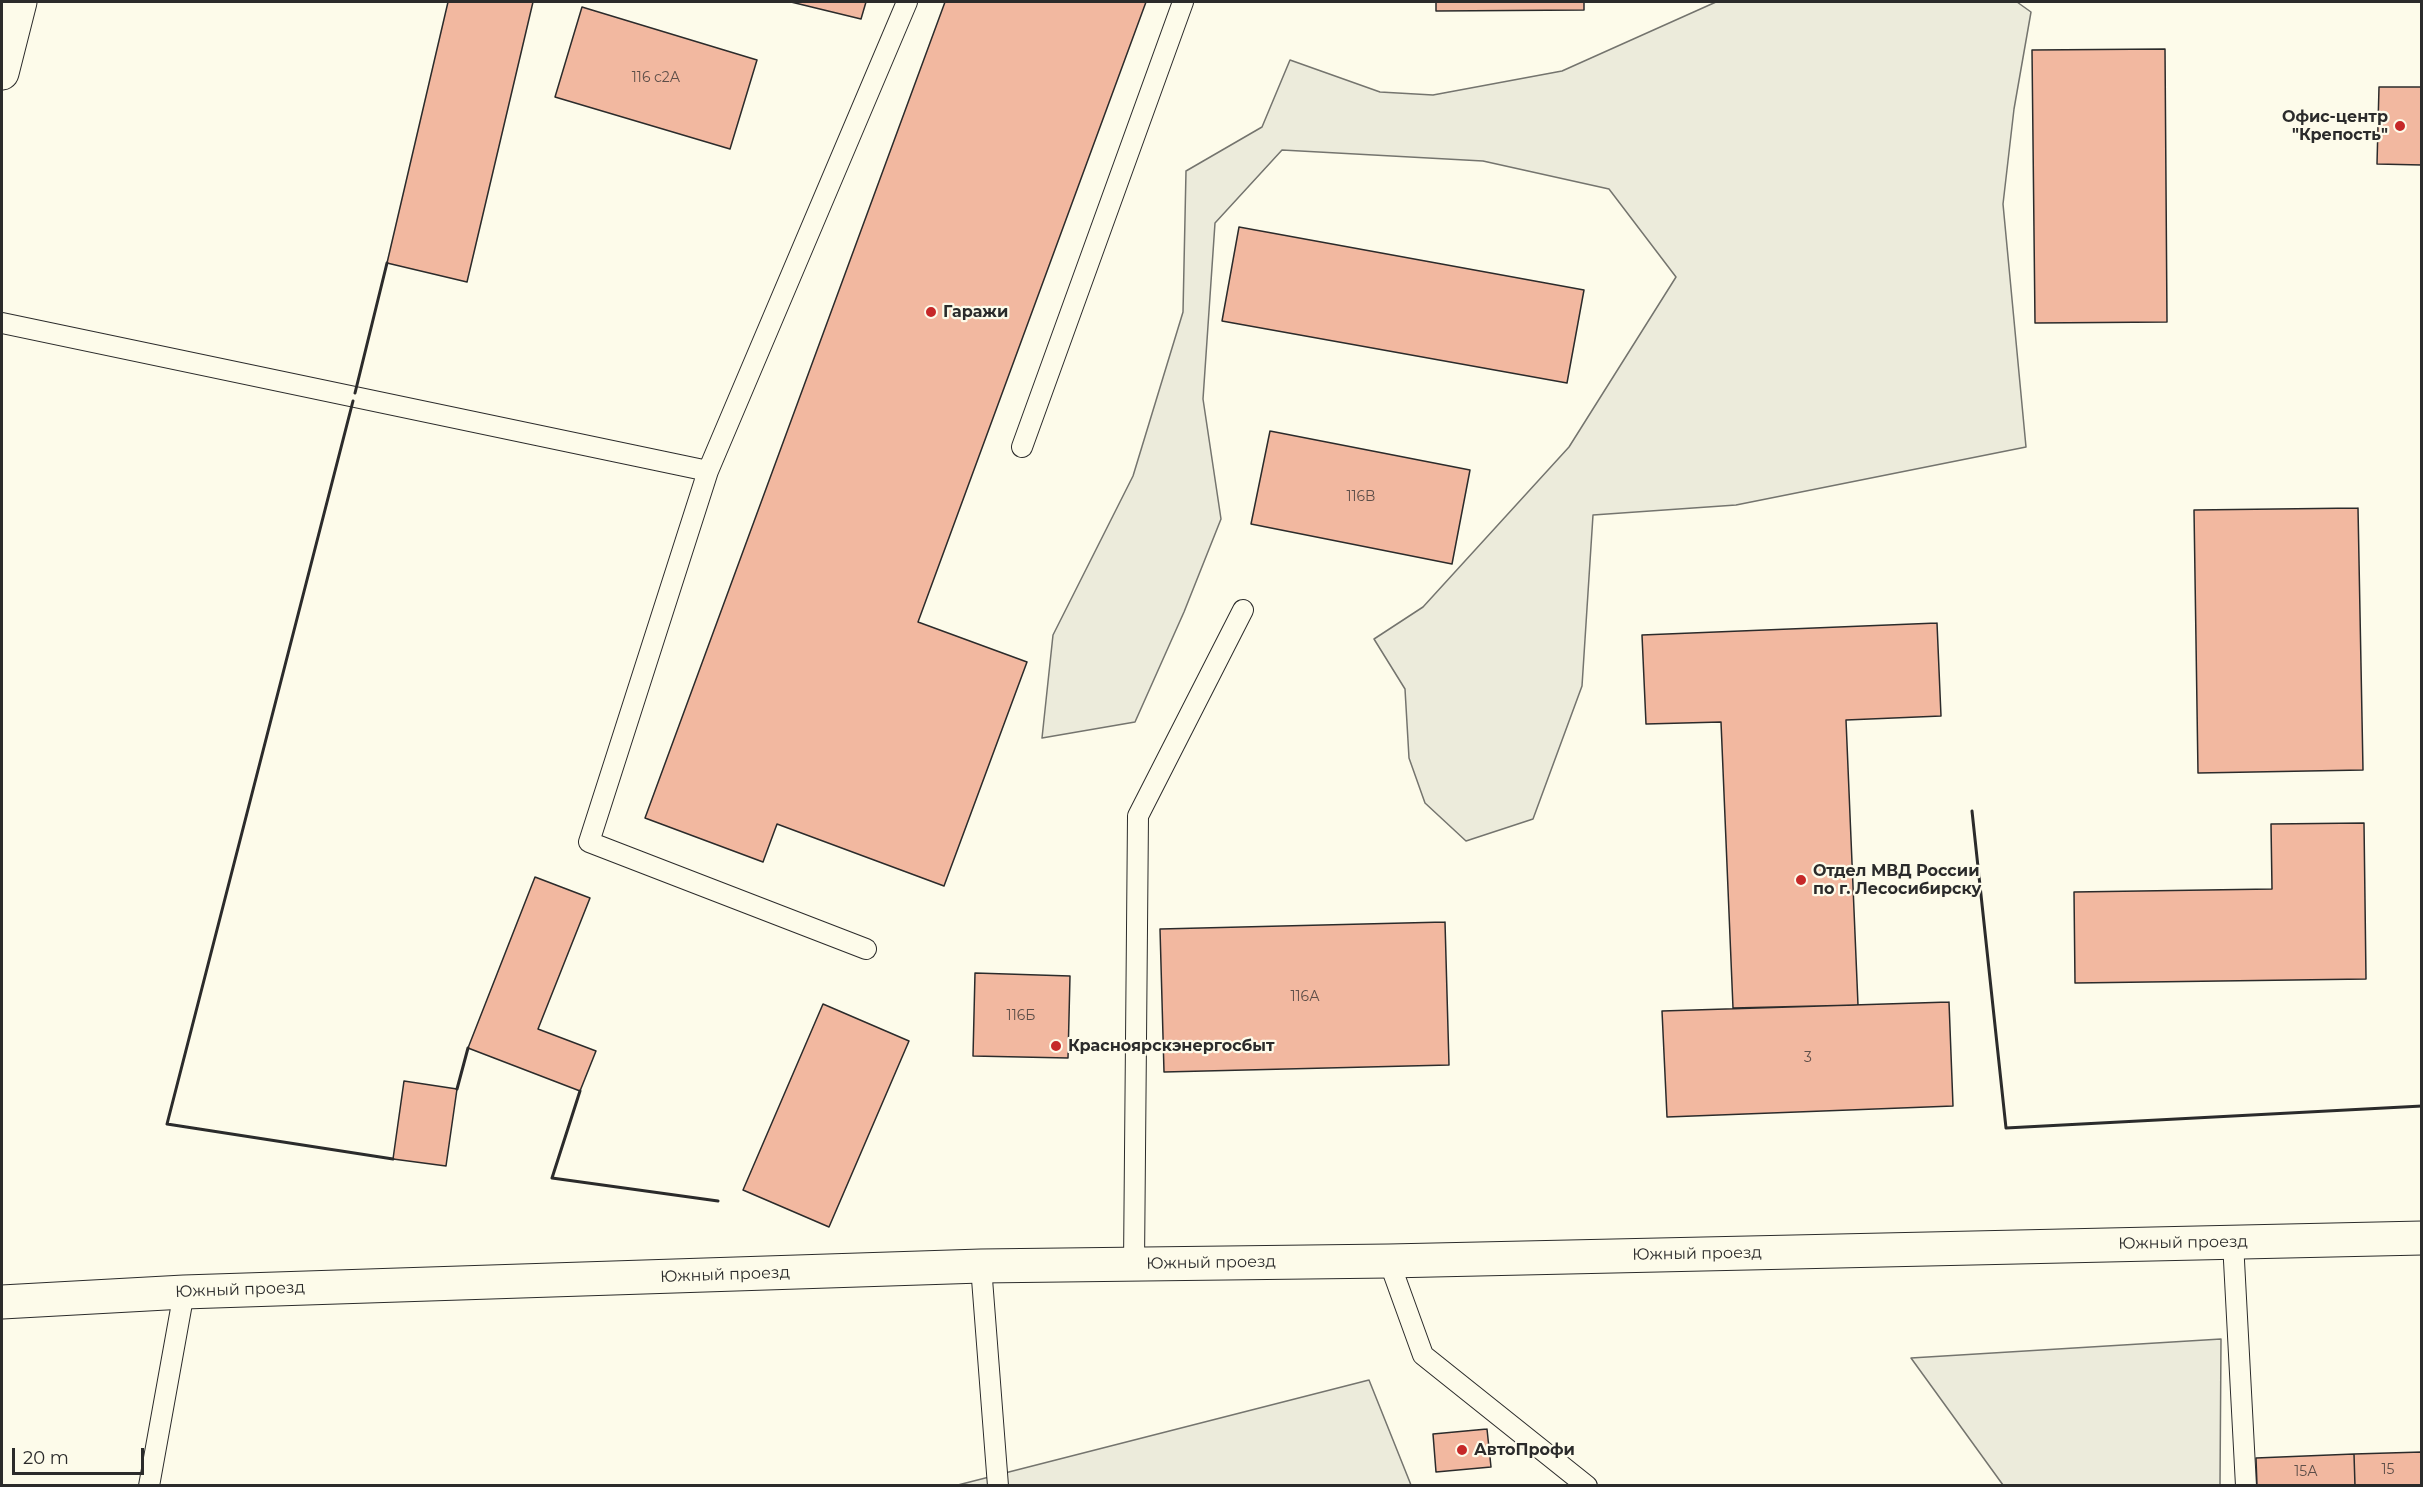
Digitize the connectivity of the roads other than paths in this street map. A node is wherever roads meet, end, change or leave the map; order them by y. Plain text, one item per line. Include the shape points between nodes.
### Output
1 (20, 2) edge
2 (907, 2) edge
3 (1183, 2) edge
4 (2, 73) edge
5 (2, 323) edge
6 (1022, 447) dead end
7 (708, 471) junction
8 (1243, 610) dead end
9 (866, 949) dead end
10 (2421, 1238) edge
11 (2233, 1242) junction
12 (1389, 1260) junction
13 (1134, 1264) junction
14 (981, 1266) junction
15 (184, 1292) junction
16 (2, 1302) edge
17 (149, 1485) edge
18 (998, 1485) edge
19 (1587, 1485) edge
20 (2246, 1485) edge

1 - 4 street
2 - 7 lane
3 - 6 lane
5 - 7 lane
7 - 9 lane via 589,842
8 - 13 lane via 1138,816
10 - 11 street, Южный проезд
11 - 12 street, Южный проезд
11 - 20 lane
12 - 13 street, Южный проезд
12 - 19 lane via 1423,1355
13 - 14 street, Южный проезд
14 - 15 street, Южный проезд
14 - 18 lane
15 - 16 street, Южный проезд
15 - 17 lane

